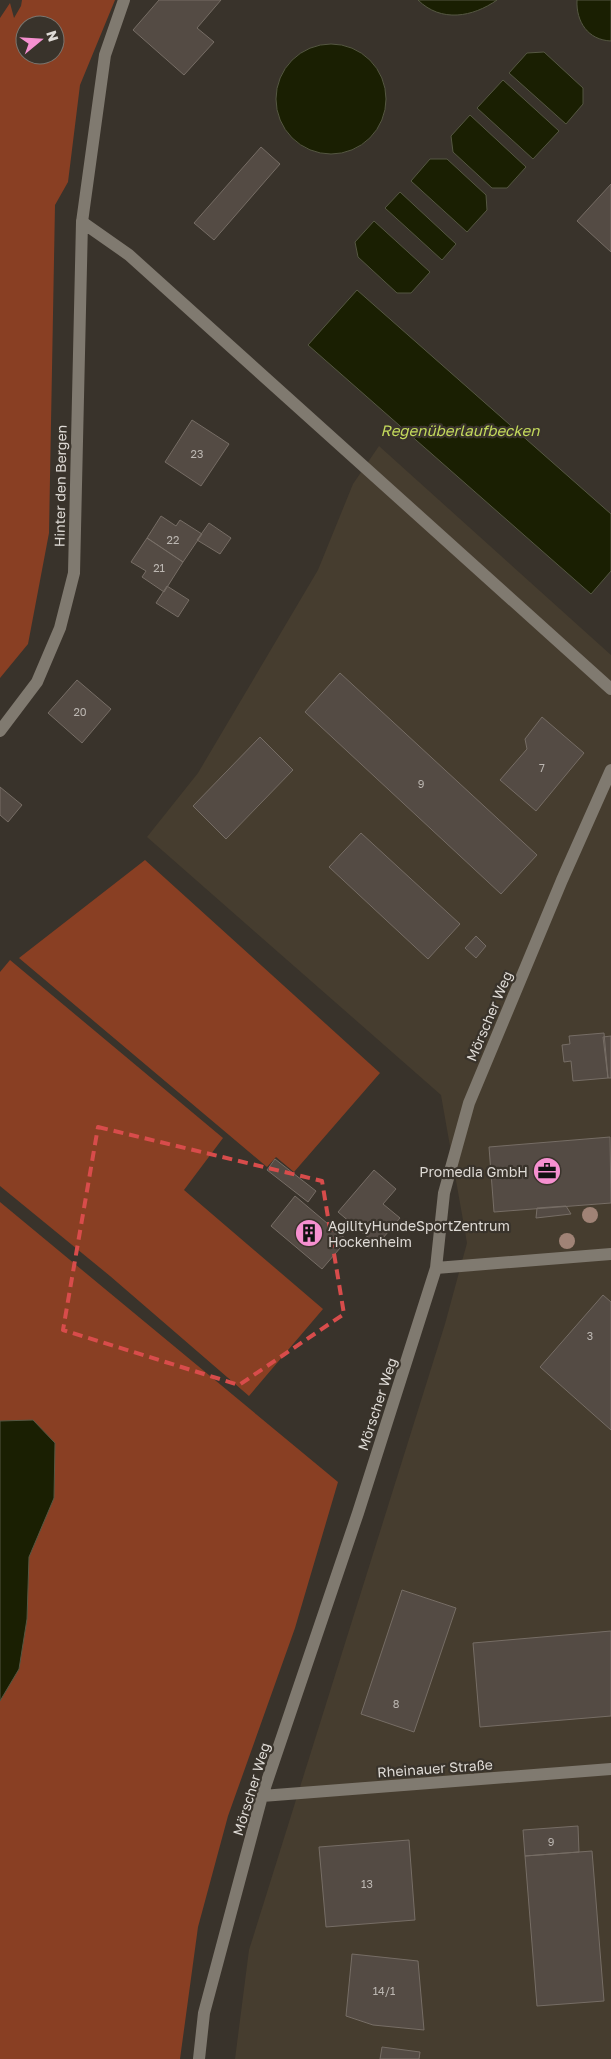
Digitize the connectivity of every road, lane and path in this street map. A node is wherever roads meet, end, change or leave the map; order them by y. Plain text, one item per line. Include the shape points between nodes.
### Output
1 (124, 0) edge
2 (82, 222) junction
3 (611, 689) edge
4 (0, 731) edge
5 (611, 770) edge
6 (611, 1254) edge
7 (436, 1268) junction
8 (611, 1769) edge
9 (262, 1796) junction
10 (199, 2059) edge

1 - 2 street, Hinter den Bergen via 105,55
2 - 3 street via 129,255
2 - 4 street, Hinter den Bergen via 74,573 60,628 37,682
5 - 7 street, Mörscher Weg via 470,1103 444,1193
6 - 7 street
7 - 9 street, Mörscher Weg via 358,1513
8 - 9 street, Rheinauer Straße
9 - 10 street, Mörscher Weg via 204,2013

